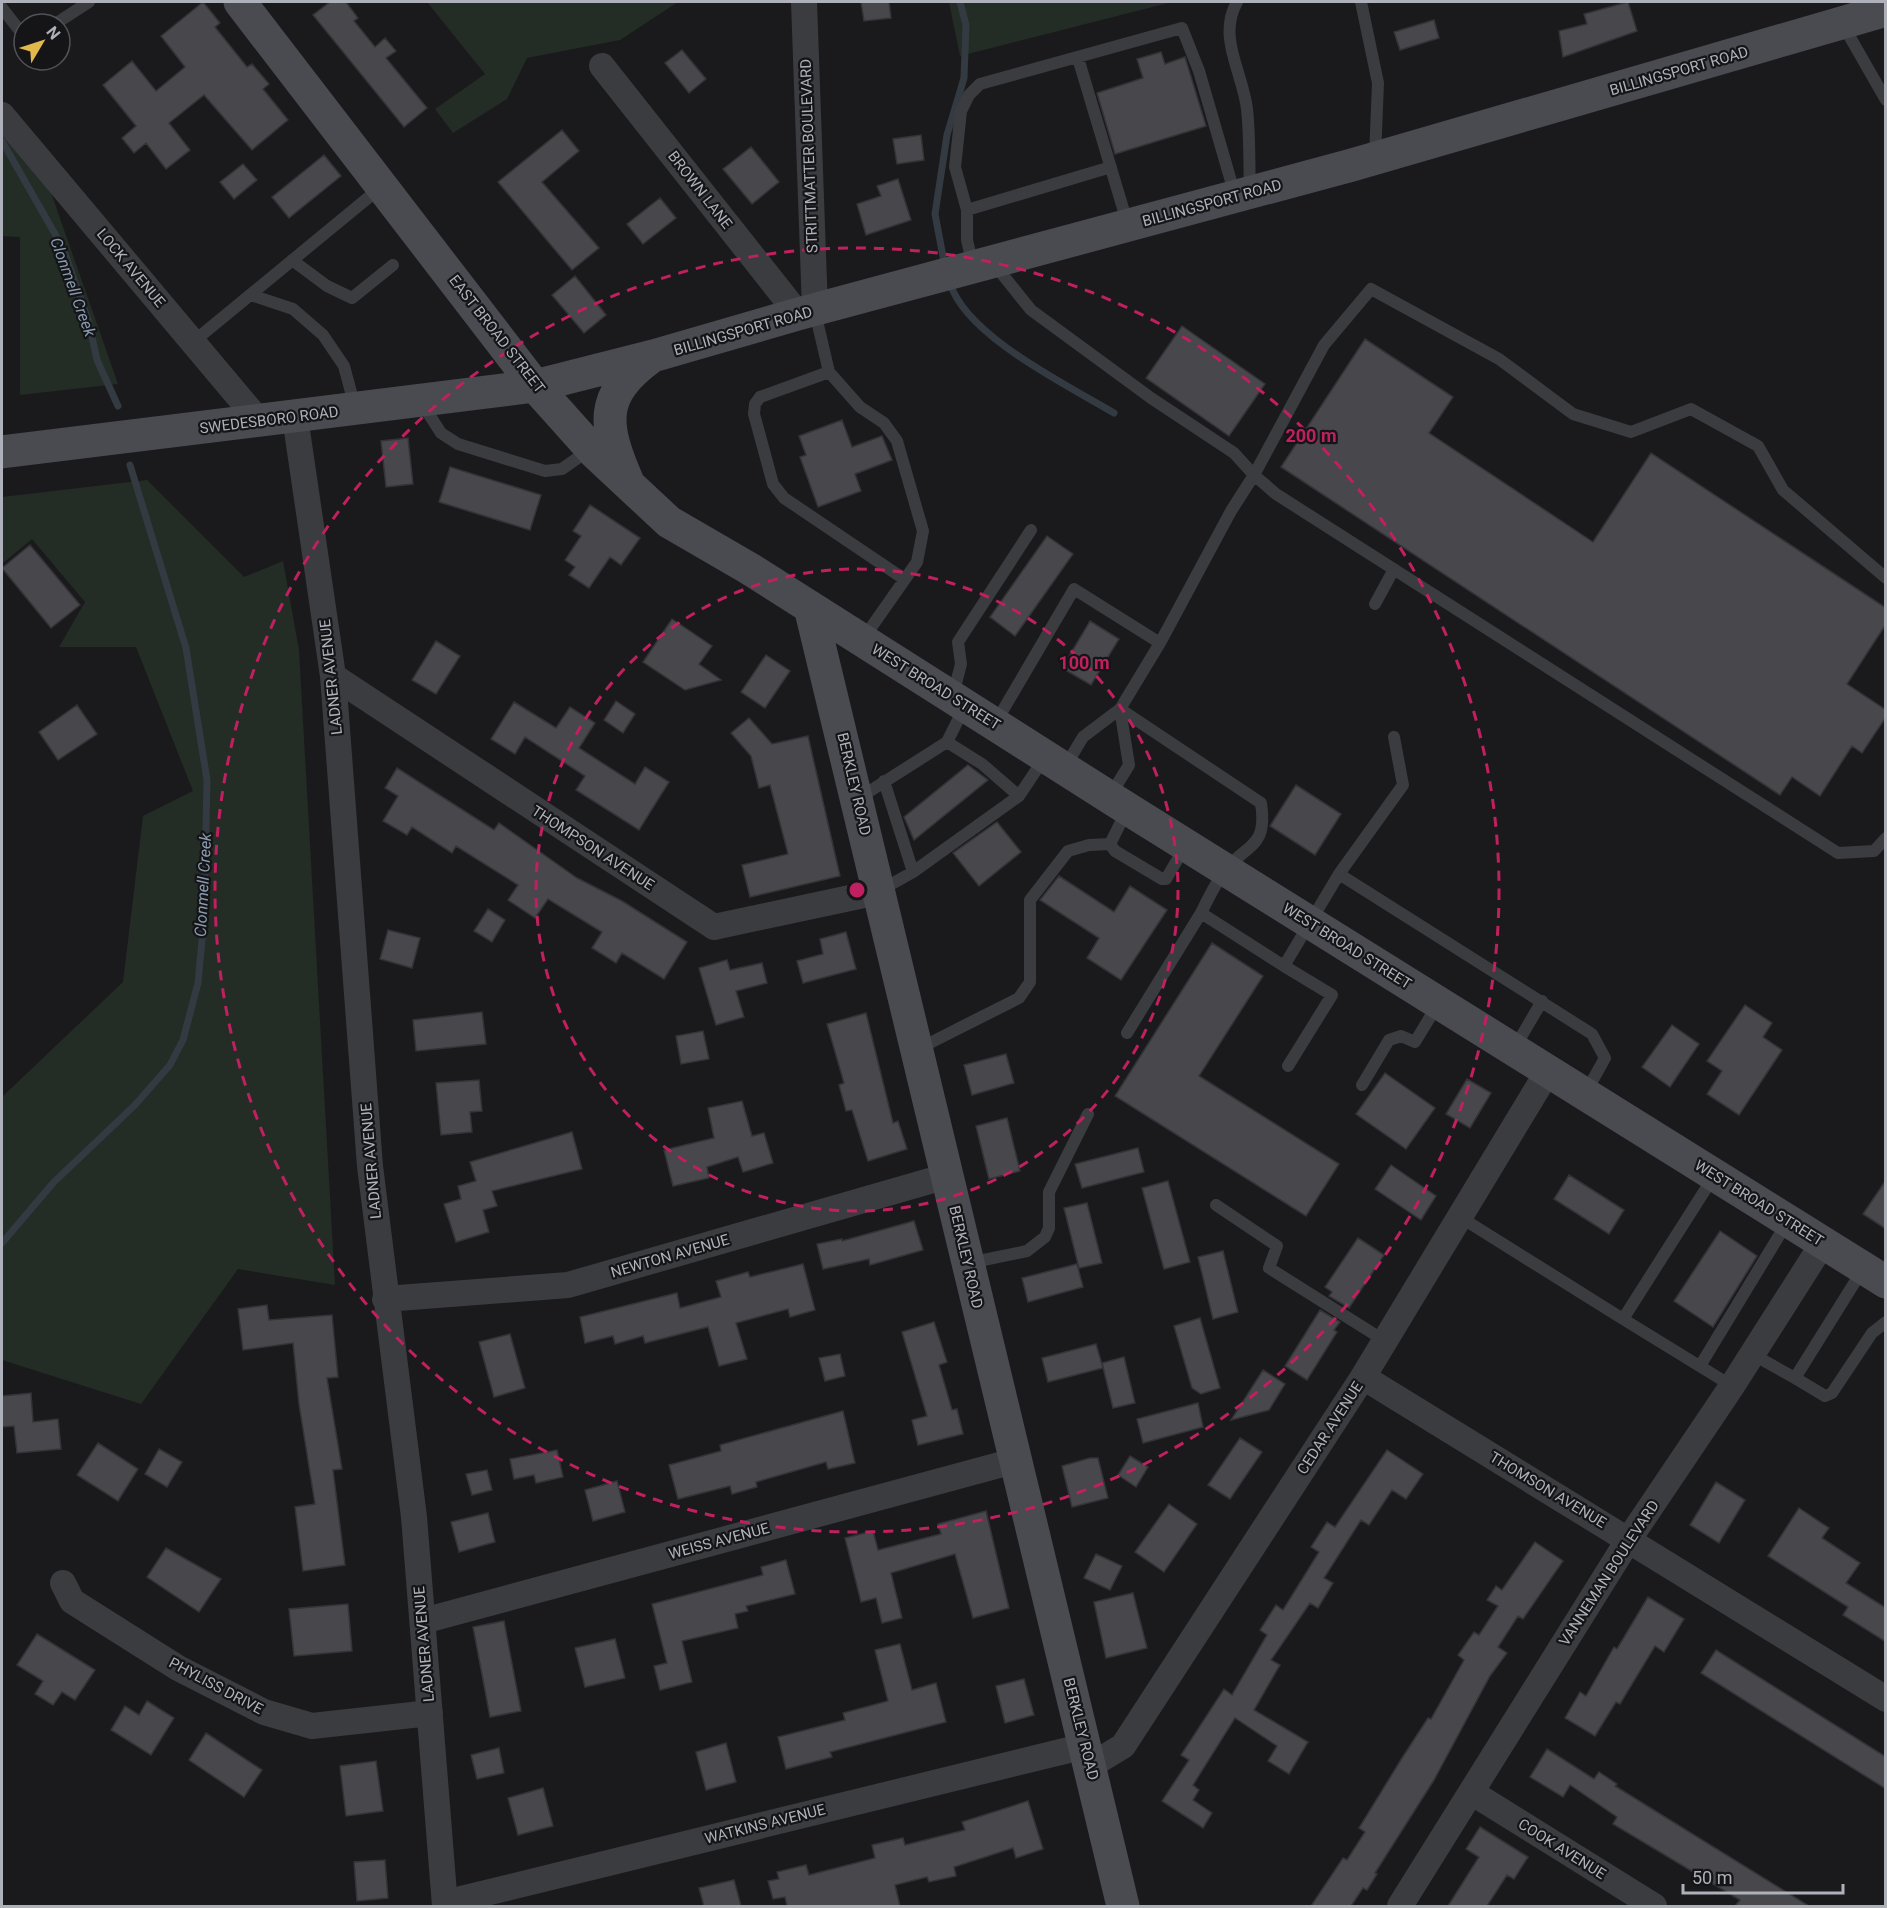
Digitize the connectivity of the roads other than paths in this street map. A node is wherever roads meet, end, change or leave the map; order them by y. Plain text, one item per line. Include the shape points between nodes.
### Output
1 (89, 2) edge
2 (240, 2) edge
3 (804, 2) edge
4 (1237, 2) edge
5 (1361, 2) edge
6 (2, 8) edge
7 (1886, 10) edge
8 (72, 13) edge
9 (12, 21) edge
10 (1842, 24) junction
11 (1078, 58) junction
12 (602, 66) dead end
13 (1886, 100) edge
14 (2, 116) edge
15 (1375, 158) junction
16 (1111, 167) junction
17 (382, 186) junction
18 (1243, 195) junction
19 (967, 210) junction
20 (1128, 226) junction
21 (292, 260) junction
22 (393, 265) dead end
23 (965, 270) junction
24 (251, 295) junction
25 (807, 312) junction
26 (193, 342) junction
27 (653, 356) junction
28 (830, 372) junction
29 (536, 386) junction
30 (421, 401) junction
31 (355, 409) junction
32 (295, 417) junction
33 (259, 421) junction
34 (591, 449) junction
35 (2, 452) edge
36 (1254, 475) junction
37 (631, 490) junction
38 (1030, 530) dead end
39 (1394, 569) junction
40 (1886, 578) edge
41 (904, 579) junction
42 (1375, 604) dead end
43 (810, 607) junction
44 (862, 640) junction
45 (1160, 643) junction
46 (333, 676) junction
47 (959, 702) junction
48 (1120, 709) junction
49 (995, 724) junction
50 (1394, 737) dead end
51 (947, 742) junction
52 (1055, 761) junction
53 (871, 790) junction
54 (1019, 796) junction
55 (1119, 803) junction
56 (1886, 838) edge
57 (1110, 844) junction
58 (1186, 845) junction
59 (1226, 870) junction
60 (913, 872) junction
61 (1339, 874) junction
62 (878, 892) junction
63 (1202, 913) junction
64 (1310, 923) junction
65 (1284, 966) junction
66 (1542, 1001) junction
67 (1439, 1003) junction
68 (1127, 1033) dead end
69 (1513, 1049) junction
70 (917, 1050) junction
71 (1288, 1066) dead end
72 (1548, 1071) junction
73 (1362, 1085) dead end
74 (1585, 1094) junction
75 (1088, 1114) dead end
76 (1714, 1174) junction
77 (947, 1176) junction
78 (1216, 1205) dead end
79 (1460, 1217) junction
80 (1788, 1221) junction
81 (1823, 1243) junction
82 (968, 1263) junction
83 (1875, 1275) edge
84 (385, 1299) junction
85 (1623, 1319) junction
86 (1886, 1322) edge
87 (1385, 1341) junction
88 (1752, 1354) junction
89 (1700, 1366) junction
90 (1363, 1377) junction
91 (1795, 1378) junction
92 (1732, 1386) junction
93 (1014, 1461) junction
94 (1629, 1539) junction
95 (63, 1582) dead end
96 (423, 1621) junction
97 (1886, 1699) edge
98 (430, 1713) junction
99 (1088, 1756) junction
100 (1471, 1792) junction
101 (445, 1905) edge
102 (1123, 1906) edge
103 (1400, 1906) edge
104 (1654, 1906) edge

1 - 8 lane
2 - 17 main road, EAST BROAD STREET
3 - 25 street, STRITTMATTER BOULEVARD
4 - 18 lane via 1231,12 1231,54 1246,106
5 - 15 lane via 1378,83
6 - 9 lane
7 - 10 main road, BILLINGSPORT ROAD
10 - 13 lane
10 - 15 main road, BILLINGSPORT ROAD
11 - 16 lane
11 - 18 lane via 1182,27
11 - 19 lane via 980,84 969,95 961,111 956,167
12 - 25 street, BROWN LANE
14 - 26 street, LOCK AVENUE
15 - 18 main road, BILLINGSPORT ROAD
16 - 19 lane
16 - 20 lane
17 - 21 lane
17 - 29 main road, EAST BROAD STREET
18 - 20 main road, BILLINGSPORT ROAD
19 - 23 lane
20 - 23 main road, BILLINGSPORT ROAD
21 - 22 lane via 327,286 352,298
21 - 24 lane
23 - 25 main road, BILLINGSPORT ROAD
23 - 36 lane via 1031,310 1234,453
24 - 26 lane
24 - 31 lane via 293,309 323,336 344,366
25 - 27 main road, BILLINGSPORT ROAD
25 - 28 lane
26 - 33 street, LOCK AVENUE
27 - 29 main road, BILLINGSPORT ROAD
27 - 37 main road via 621,385 610,408 611,442
28 - 41 lane via 860,407 884,423 897,441 923,531 917,562
28 - 41 lane via 760,397 755,404 754,414 773,484 795,508
29 - 30 main road, SWEDESBORO ROAD
29 - 34 main road, EAST BROAD STREET
30 - 31 main road, SWEDESBORO ROAD
30 - 34 lane via 441,433 458,444 545,471 562,469
31 - 32 main road, SWEDESBORO ROAD
32 - 33 main road, SWEDESBORO ROAD
32 - 46 street, LADNER AVENUE
33 - 35 main road, SWEDESBORO ROAD
34 - 37 main road, EAST BROAD STREET
36 - 39 lane via 1276,494
36 - 40 lane via 1324,345 1371,289 1499,359 1573,414 1631,432 1691,410 1758,446 1784,490
36 - 45 lane
37 - 43 main road, EAST BROAD STREET via 669,522
38 - 47 lane via 958,642
39 - 42 lane
39 - 56 lane via 1838,853 1874,851
41 - 44 lane
43 - 44 main road, WEST BROAD STREET
43 - 53 main road, BERKLEY ROAD
44 - 47 main road, WEST BROAD STREET
45 - 48 lane
45 - 49 lane via 1074,588
46 - 62 street, THOMPSON AVENUE via 714,927
46 - 84 street, LADNER AVENUE via 370,1166
47 - 49 main road, WEST BROAD STREET
47 - 51 lane
48 - 52 lane
48 - 55 lane via 1129,765
48 - 59 lane via 1261,803 1264,821 1256,844
49 - 52 main road, WEST BROAD STREET
50 - 61 lane via 1402,785
51 - 53 lane
51 - 54 lane via 982,764
52 - 54 lane
52 - 55 main road, WEST BROAD STREET
53 - 60 lane
53 - 62 main road, BERKLEY ROAD
54 - 60 lane
55 - 57 lane
55 - 58 main road, WEST BROAD STREET
57 - 58 lane via 1115,851 1162,879 1166,879
57 - 70 lane via 1068,851 1030,900 1030,982 1019,998
58 - 59 main road, WEST BROAD STREET
59 - 63 lane
59 - 64 main road, WEST BROAD STREET
60 - 62 lane
61 - 64 lane
61 - 66 lane
62 - 70 main road, BERKLEY ROAD
63 - 65 lane
63 - 68 lane
64 - 65 lane
64 - 67 main road, WEST BROAD STREET
65 - 71 lane via 1332,994
66 - 69 lane
66 - 74 lane via 1592,1034 1605,1058
67 - 69 main road, WEST BROAD STREET
67 - 73 lane via 1415,1041 1401,1036 1389,1040
69 - 72 main road, WEST BROAD STREET
70 - 77 main road, BERKLEY ROAD
72 - 74 main road, WEST BROAD STREET
72 - 79 street, CEDAR AVENUE
74 - 76 main road, WEST BROAD STREET
75 - 82 lane via 1049,1192 1045,1237 1027,1251
76 - 80 main road, WEST BROAD STREET
76 - 85 lane
77 - 82 main road, BERKLEY ROAD
77 - 84 street, NEWTON AVENUE via 568,1285
78 - 87 lane via 1277,1246 1269,1268
79 - 85 lane
79 - 87 street, CEDAR AVENUE
80 - 81 main road, WEST BROAD STREET
80 - 89 lane
81 - 83 main road, WEST BROAD STREET
81 - 88 street, VANNEMAN BOULEVARD
82 - 93 main road, BERKLEY ROAD
83 - 91 lane
84 - 96 street, LADNER AVENUE via 414,1516
85 - 89 lane
86 - 91 lane via 1872,1333 1832,1393 1825,1396
87 - 90 street, CEDAR AVENUE
88 - 91 lane
88 - 92 street, VANNEMAN BOULEVARD
89 - 92 lane
90 - 94 street, THOMSON AVENUE
90 - 99 street, CEDAR AVENUE via 1123,1746
92 - 94 street, VANNEMAN BOULEVARD
93 - 96 street, WEISS AVENUE
93 - 99 main road, BERKLEY ROAD
94 - 97 street, THOMSON AVENUE
94 - 100 street, VANNEMAN BOULEVARD
95 - 98 street, PHYLISS DRIVE via 72,1602 178,1668 264,1712 312,1726
96 - 98 street, LADNER AVENUE
98 - 101 street, LADNER AVENUE
99 - 101 street, WATKINS AVENUE
99 - 102 main road, BERKLEY ROAD
100 - 103 street, VANNEMAN BOULEVARD
100 - 104 street, COOK AVENUE

